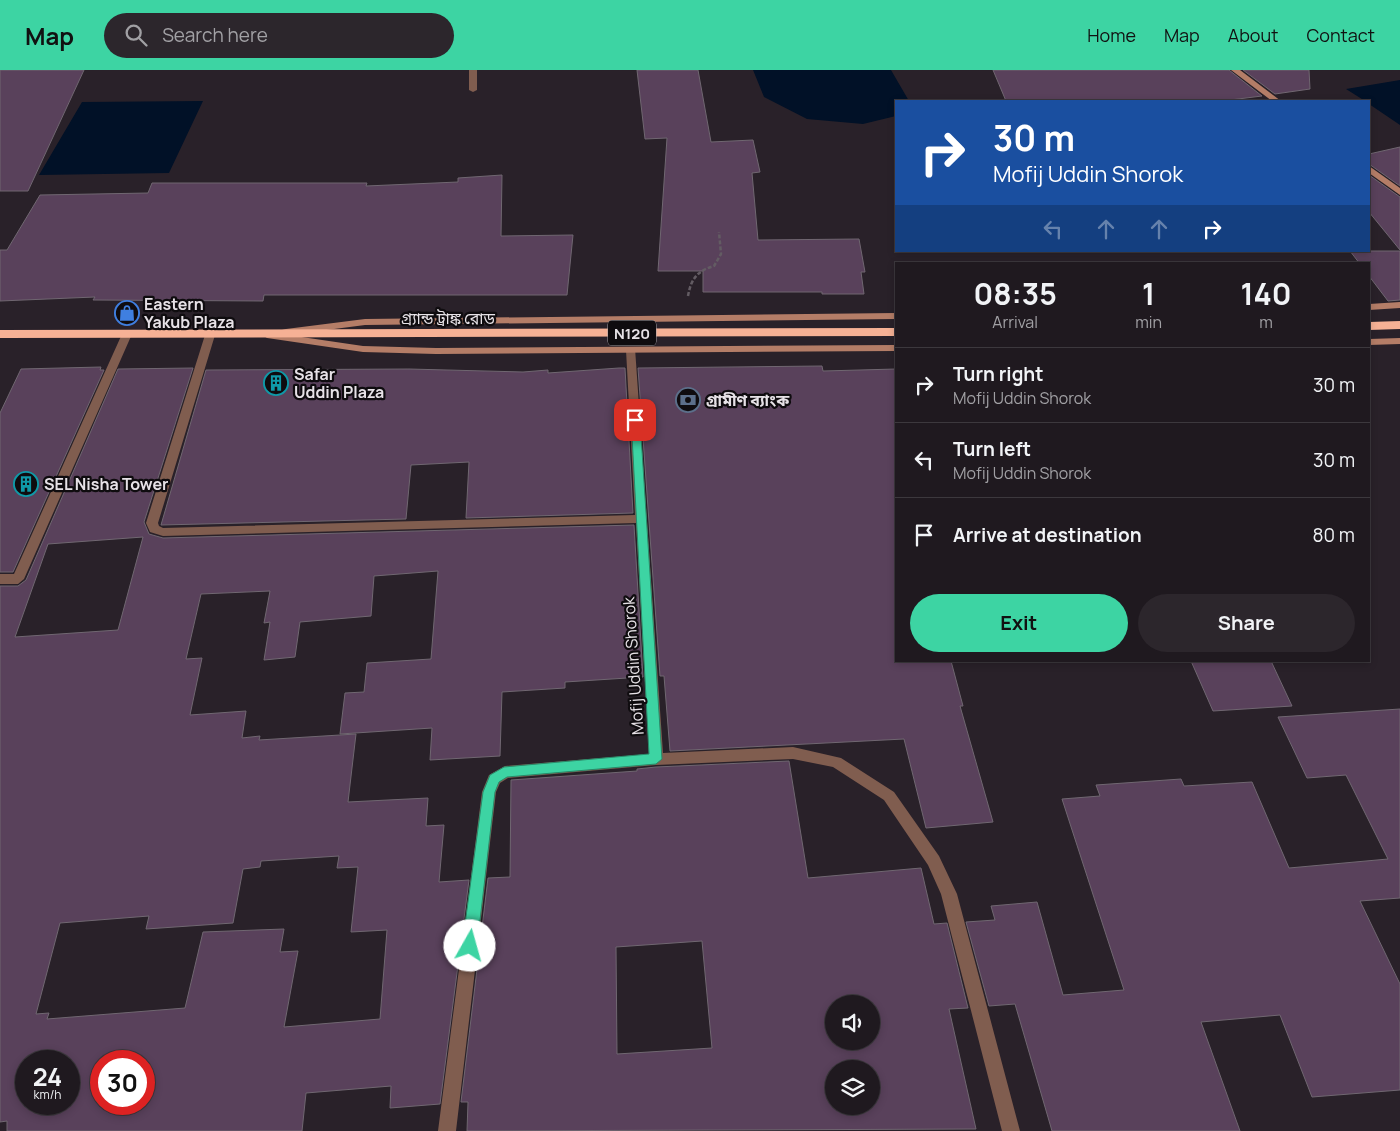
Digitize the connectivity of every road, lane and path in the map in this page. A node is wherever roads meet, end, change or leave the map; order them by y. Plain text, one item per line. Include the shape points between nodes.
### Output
1 (473, 70) edge
2 (1235, 70) edge
3 (473, 90) dead end
4 (1276, 100) edge
5 (1370, 170) edge
6 (1400, 192) edge
7 (719, 232) dead end
8 (1400, 305) edge
9 (1370, 307) edge
10 (895, 316) edge
11 (696, 319) junction
12 (1400, 325) edge
13 (1370, 326) edge
14 (895, 332) edge
15 (0, 334) edge
16 (127, 334) junction
17 (210, 335) junction
18 (266, 335) junction
19 (1400, 341) edge
20 (1370, 342) edge
21 (895, 348) edge
22 (631, 350) junction
23 (640, 519) junction
24 (0, 579) edge
25 (656, 759) junction
26 (447, 1131) edge
27 (1011, 1131) edge

1 - 3 street
2 - 4 street
5 - 6 street
7 - 11 path via 721,254 714,266 701,269 691,280 686,304
8 - 9 street
10 - 11 street
11 - 18 street via 365,322
12 - 13 highway
14 - 18 highway, গ্র্যান্ড ট্রাঙ্ক রোড / N120
15 - 16 highway, গ্র্যান্ড ট্রাঙ্ক রোড / N120
16 - 17 highway, গ্র্যান্ড ট্রাঙ্ক রোড / N120
16 - 24 street via 18,579
17 - 18 highway, গ্র্যান্ড ট্রাঙ্ক রোড / N120
17 - 23 street via 152,523 154,529 163,532
18 - 22 street via 363,349
19 - 20 street
21 - 22 street
22 - 23 street, Mofij Uddin Shorok
23 - 25 street, Mofij Uddin Shorok
25 - 26 street via 504,772 494,779 489,792
25 - 27 street via 793,754 836,762 889,796 934,861 949,894

